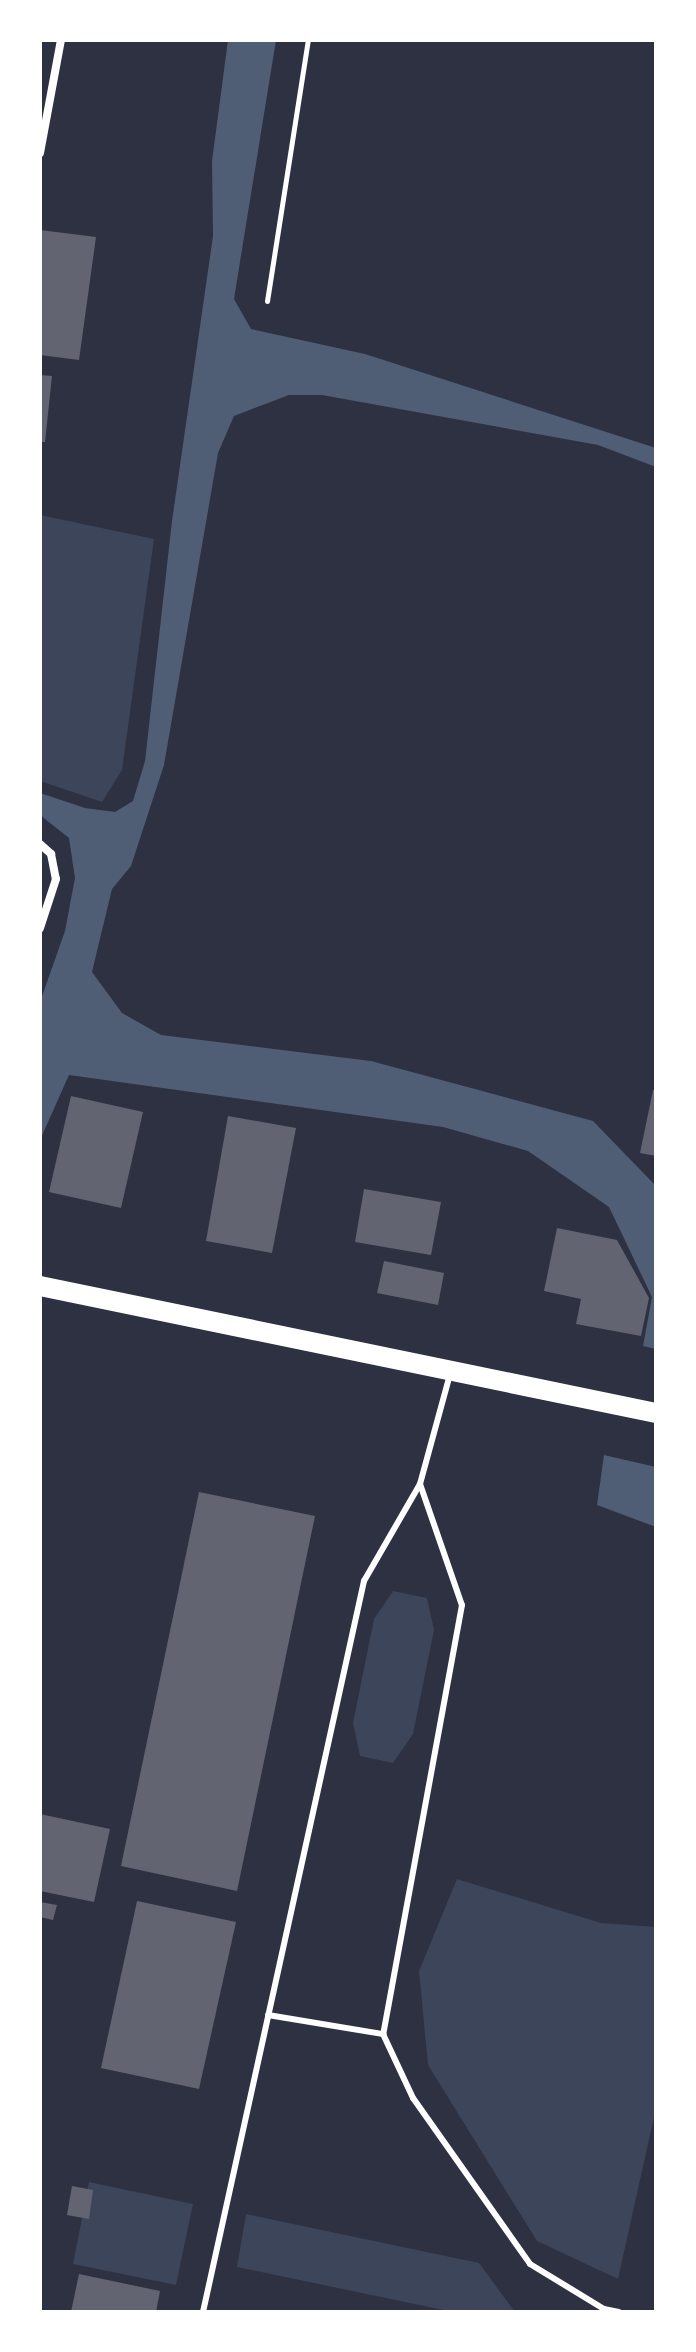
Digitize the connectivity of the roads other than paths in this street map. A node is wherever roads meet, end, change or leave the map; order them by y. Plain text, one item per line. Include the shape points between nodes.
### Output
1 (61, 40) edge
2 (40, 153) edge
3 (40, 844) edge
4 (40, 928) edge
5 (40, 1286) edge
6 (451, 1371) junction
7 (656, 1413) edge
8 (420, 1484) junction
9 (268, 2015) junction
10 (383, 2034) junction
11 (203, 2312) edge
12 (619, 2312) edge

1 - 2 street
3 - 4 street via 51,854 56,879
5 - 6 main road
6 - 7 main road
6 - 8 lane
8 - 9 lane via 364,1581
8 - 10 lane via 462,1605
9 - 10 lane
9 - 11 lane
10 - 12 lane via 413,2098 530,2264 604,2309

